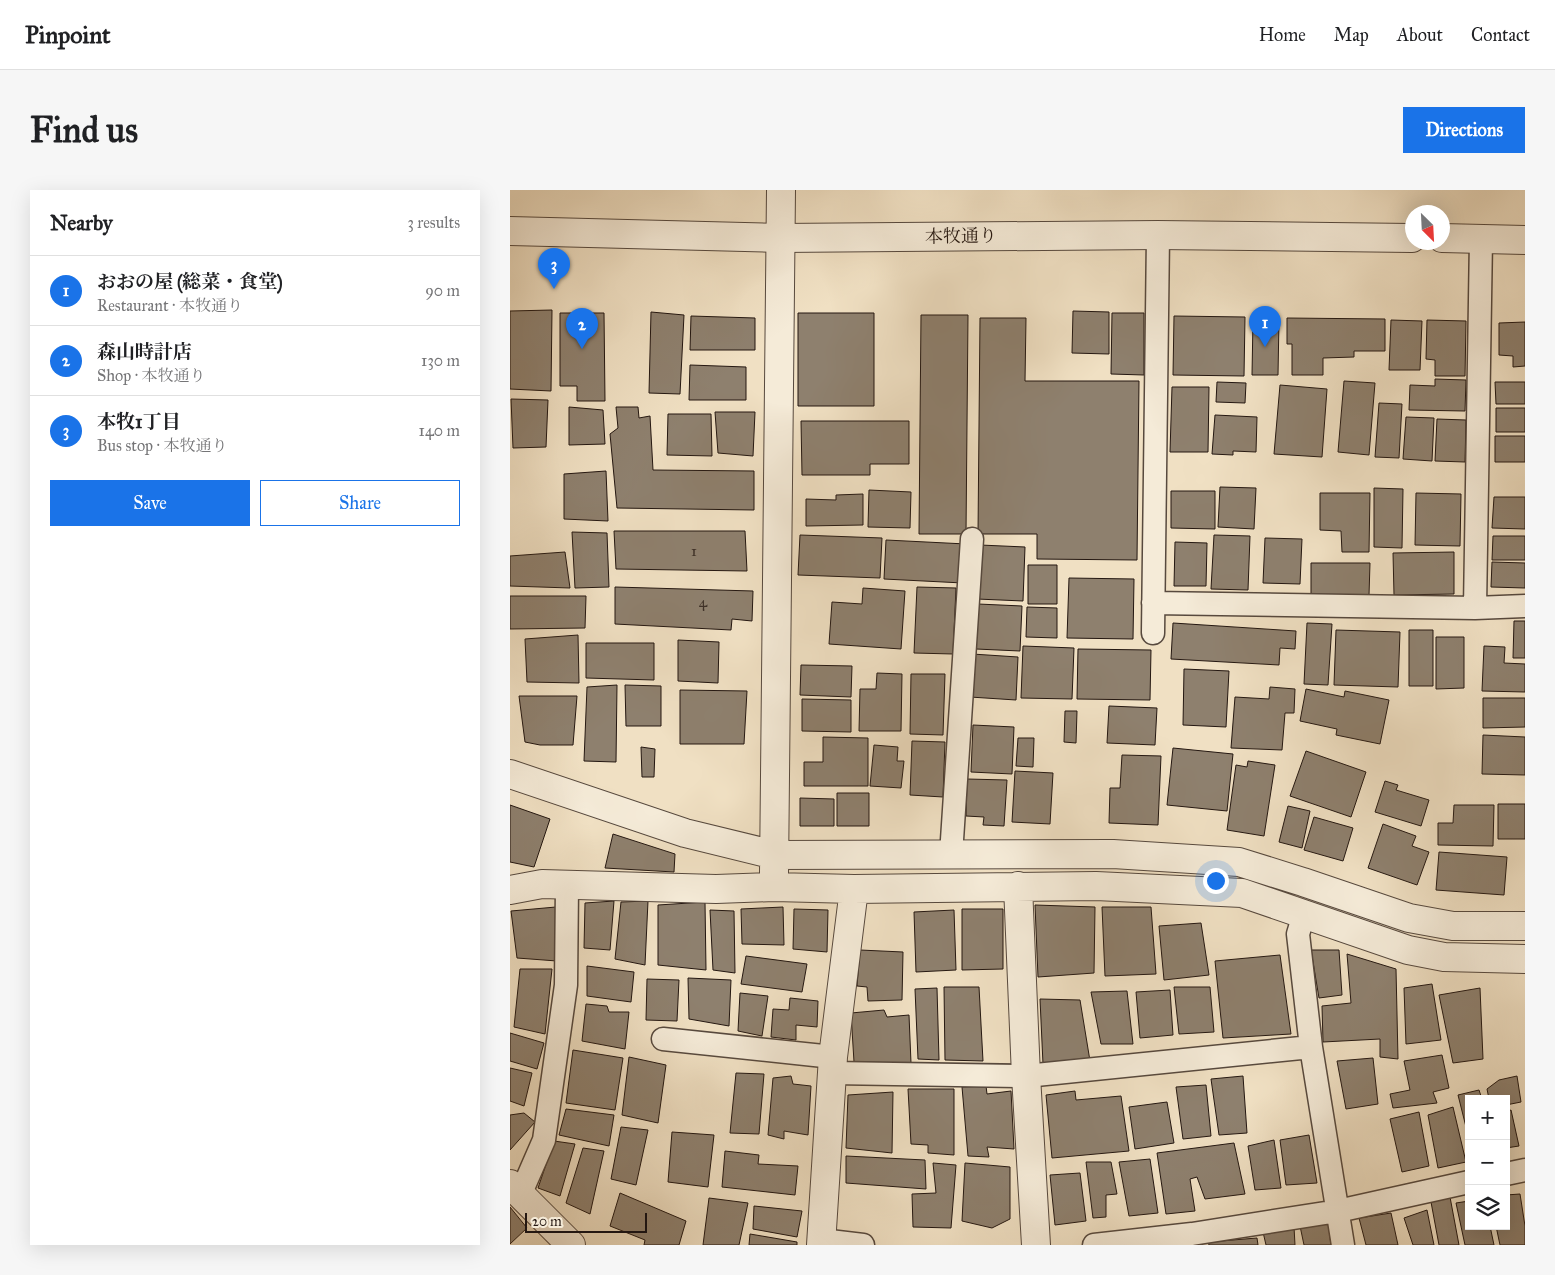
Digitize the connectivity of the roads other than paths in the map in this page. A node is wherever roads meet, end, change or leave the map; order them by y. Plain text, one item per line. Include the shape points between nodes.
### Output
1 (781, 190) edge
2 (510, 231) edge
3 (1158, 235) junction
4 (780, 238) junction
5 (1405, 238) edge
6 (1450, 238) edge
7 (1481, 239) junction
8 (1525, 240) edge
9 (972, 539) dead end
10 (1153, 603) junction
11 (1525, 606) edge
12 (1475, 608) junction
13 (1153, 632) dead end
14 (510, 774) edge
15 (775, 855) junction
16 (951, 855) junction
17 (567, 885) junction
18 (1018, 886) junction
19 (774, 887) junction
20 (854, 888) junction
21 (510, 890) edge
22 (1304, 914) junction
23 (1525, 926) edge
24 (1525, 959) edge
25 (663, 1039) dead end
26 (1311, 1047) junction
27 (833, 1065) junction
28 (1026, 1076) junction
29 (1525, 1170) edge
30 (1510, 1173) edge
31 (1465, 1183) edge
32 (515, 1189) edge
33 (1338, 1211) junction
34 (821, 1242) edge
35 (571, 1245) edge
36 (863, 1245) edge
37 (1036, 1245) edge
38 (1094, 1245) edge
39 (1343, 1245) edge

1 - 4 street
2 - 4 street, 本牧通り
3 - 4 street, 本牧通り
3 - 5 street, 本牧通り
3 - 10 lane
4 - 15 street
6 - 7 street
7 - 8 street
7 - 12 lane
9 - 16 lane
10 - 12 lane
10 - 13 lane
11 - 12 lane
14 - 15 street via 685,833
15 - 16 street
15 - 19 street
16 - 23 street via 1113,854 1239,862 1409,918 1453,926
17 - 19 street via 716,889
17 - 21 street via 542,884
17 - 32 lane via 566,985 544,1140
18 - 20 street
18 - 22 street via 1242,893
18 - 28 street
19 - 20 street
20 - 27 street
22 - 24 street via 1408,950 1444,957
22 - 26 lane via 1298,934
25 - 27 lane
26 - 28 lane
26 - 33 lane
27 - 28 lane
27 - 34 street
28 - 37 street
29 - 30 lane
31 - 33 lane
32 - 35 street
33 - 38 lane via 1192,1234
33 - 39 lane
34 - 36 lane

